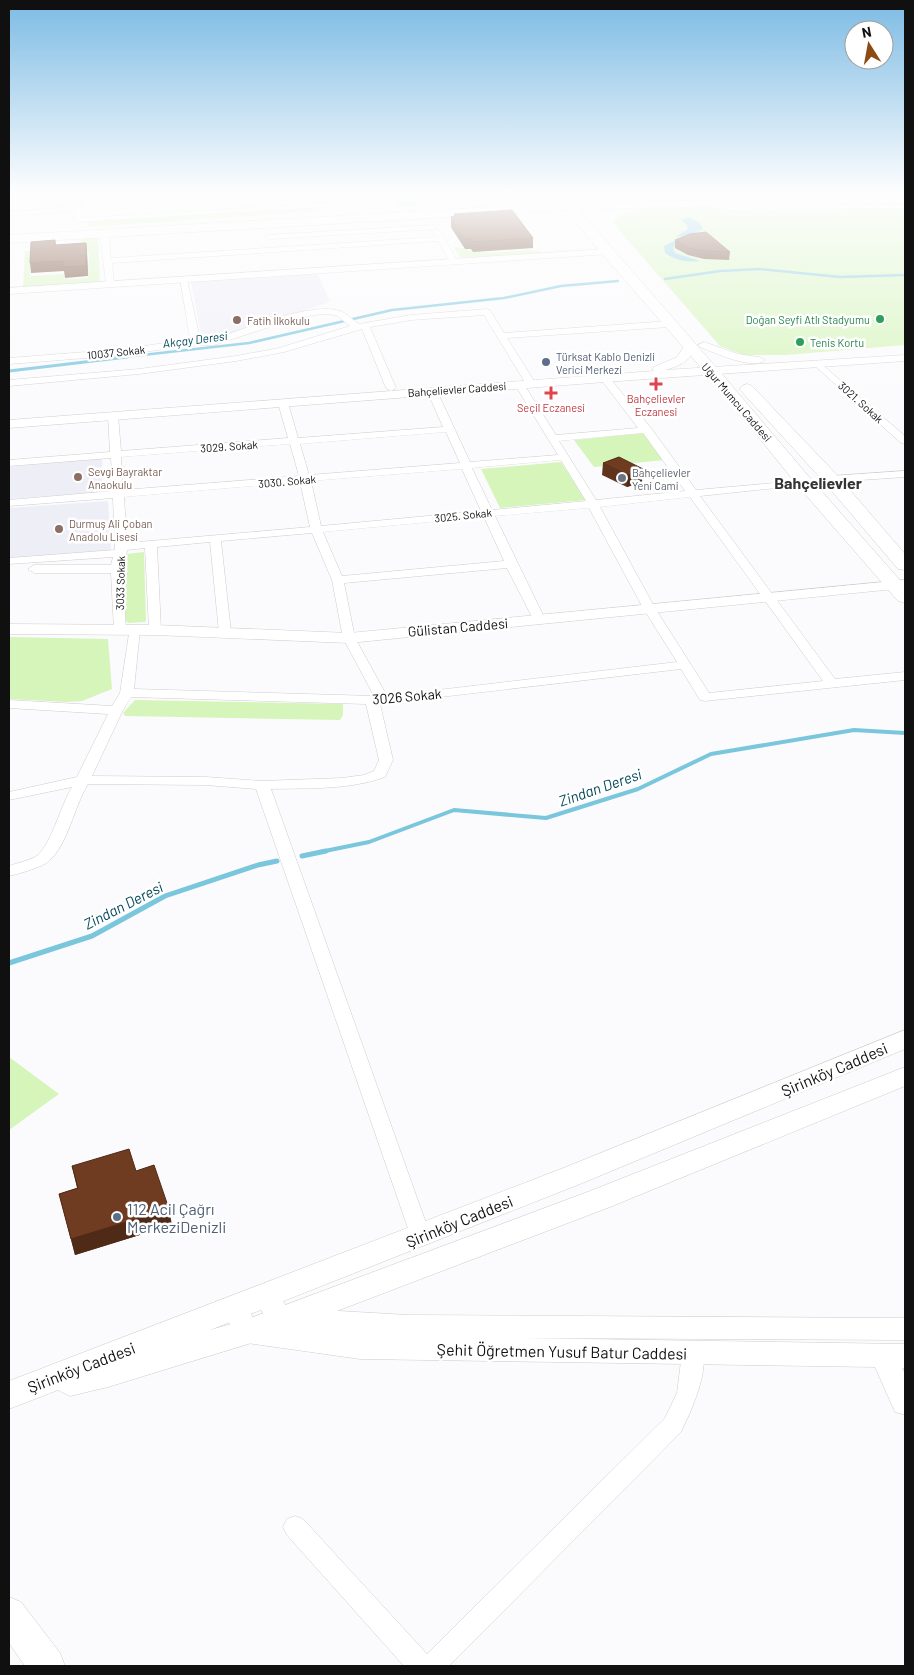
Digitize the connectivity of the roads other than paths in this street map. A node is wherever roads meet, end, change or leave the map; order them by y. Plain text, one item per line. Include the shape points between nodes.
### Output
1 (108, 269) edge
2 (346, 269) edge
3 (622, 269) edge
4 (637, 269) edge
5 (183, 280) junction
6 (110, 284) junction
7 (9, 291) edge
8 (669, 324) junction
9 (361, 327) junction
10 (501, 336) junction
11 (198, 342) junction
12 (697, 346) junction
13 (904, 357) edge
14 (9, 361) edge
15 (767, 364) junction
16 (818, 364) junction
17 (717, 368) junction
18 (658, 369) junction
19 (675, 374) junction
20 (605, 378) junction
21 (526, 382) junction
22 (9, 383) edge
23 (391, 388) junction
24 (736, 388) junction
25 (432, 391) junction
26 (283, 402) junction
27 (113, 416) junction
28 (9, 417) edge
29 (9, 424) edge
30 (450, 429) junction
31 (646, 430) junction
32 (553, 438) junction
33 (293, 441) junction
34 (905, 441) edge
35 (116, 455) junction
36 (565, 457) junction
37 (9, 463) edge
38 (467, 466) junction
39 (905, 474) edge
40 (305, 479) junction
41 (831, 479) junction
42 (804, 482) junction
43 (692, 493) junction
44 (119, 495) junction
45 (9, 503) edge
46 (593, 504) junction
47 (488, 513) junction
48 (316, 530) junction
49 (215, 539) junction
50 (150, 544) junction
51 (120, 550) junction
52 (9, 561) edge
53 (511, 564) junction
54 (905, 565) edge
55 (9, 569) edge
56 (118, 569) junction
57 (338, 580) junction
58 (902, 588) edge
59 (767, 598) junction
60 (649, 608) junction
61 (539, 619) junction
62 (9, 628) edge
63 (127, 630) junction
64 (155, 630) junction
65 (225, 632) junction
66 (349, 638) junction
67 (686, 665) junction
68 (905, 676) edge
69 (832, 684) junction
70 (127, 693) junction
71 (377, 700) junction
72 (9, 704) edge
73 (116, 710) junction
74 (82, 780) junction
75 (262, 785) junction
76 (9, 796) edge
77 (9, 870) edge
78 (905, 1039) edge
79 (905, 1076) edge
80 (422, 1237) junction
81 (234, 1307) junction
82 (272, 1307) junction
83 (905, 1329) edge
84 (247, 1332) junction
85 (693, 1353) junction
86 (894, 1356) edge
87 (9, 1396) edge
88 (905, 1403) edge
89 (295, 1527) dead end
90 (9, 1614) edge
91 (47, 1666) edge
92 (421, 1666) edge
93 (432, 1666) edge

1 - 6 street
2 - 5 street
3 - 8 main road, Uğur Mumcu Caddesi
4 - 12 main road, Uğur Mumcu Caddesi
5 - 6 street
5 - 11 street
6 - 7 street
8 - 10 street
8 - 12 main road, Uğur Mumcu Caddesi
9 - 10 street via 403,318 487,312
9 - 11 street, 10037 Sokak via 338,312 322,311 299,315 214,342
9 - 22 street via 270,352 203,364
9 - 23 street
10 - 21 street
11 - 14 street, 10037 Sokak via 125,352
12 - 15 street
12 - 17 main road, Uğur Mumcu Caddesi
12 - 18 street via 681,360
13 - 15 street, Bahçelievler Caddesi
13 - 16 street, Bahçelievler Caddesi
15 - 16 street, Bahçelievler Caddesi
15 - 17 street, Bahçelievler Caddesi
15 - 24 street
16 - 34 street, 3021. Sokak
17 - 18 street, Bahçelievler Caddesi
17 - 19 street, Bahçelievler Caddesi
17 - 24 main road, Uğur Mumcu Caddesi
18 - 21 street, Bahçelievler Caddesi
19 - 20 street, Bahçelievler Caddesi
19 - 24 street
20 - 21 street, Bahçelievler Caddesi
20 - 31 street
21 - 23 street, Bahçelievler Caddesi
21 - 25 street, Bahçelievler Caddesi
21 - 32 street
23 - 28 street, Bahçelievler Caddesi
24 - 41 main road, Uğur Mumcu Caddesi
24 - 42 main road, Uğur Mumcu Caddesi
25 - 26 street, Bahçelievler Caddesi
25 - 30 street
26 - 27 street, Bahçelievler Caddesi
26 - 33 street
27 - 29 street, Bahçelievler Caddesi
27 - 35 street, 3033 Sokak
30 - 33 street, 3029. Sokak
30 - 38 street
31 - 32 street
31 - 43 street
32 - 36 street
33 - 35 street, 3029. Sokak
33 - 40 street
35 - 37 street, 3029. Sokak
35 - 44 street, 3033 Sokak
36 - 38 street, 3030. Sokak
36 - 46 street
38 - 40 street, 3030. Sokak
38 - 47 street
39 - 41 street
40 - 44 street, 3030. Sokak
40 - 48 street
41 - 54 main road, Uğur Mumcu Caddesi
42 - 43 street, 3025. Sokak
42 - 58 main road, Uğur Mumcu Caddesi
43 - 46 street, 3025. Sokak
43 - 59 street
44 - 45 street, 3030. Sokak
44 - 51 street, 3033 Sokak
46 - 47 street, 3025. Sokak
46 - 60 street
47 - 48 street, 3025. Sokak
47 - 53 street
48 - 49 street, 3025. Sokak
48 - 57 street
49 - 50 street, 3025. Sokak
49 - 65 street
50 - 51 street, 3025. Sokak
50 - 64 street
51 - 52 street, 3025. Sokak
51 - 56 street, 3033 Sokak
53 - 57 street
53 - 61 street
55 - 56 street
56 - 63 street, 3033 Sokak
57 - 66 street
58 - 59 street, Gülistan Caddesi
59 - 60 street, Gülistan Caddesi
59 - 69 street
60 - 61 street, Gülistan Caddesi
60 - 67 street
61 - 66 street, Gülistan Caddesi
62 - 63 street, Gülistan Caddesi
63 - 64 street, Gülistan Caddesi
63 - 70 street, 3033 Sokak
64 - 65 street, Gülistan Caddesi
65 - 66 street, Gülistan Caddesi
66 - 71 street
67 - 69 street via 705,697
67 - 71 street, 3026 Sokak
68 - 69 street
70 - 71 street, 3026 Sokak
70 - 73 street
71 - 75 street via 386,760 380,774 342,782
72 - 73 street
73 - 74 street
74 - 75 street
74 - 76 street
74 - 77 street via 53,846 43,859
75 - 80 street
78 - 80 main road, Şirinköy Caddesi
79 - 82 main road, Şirinköy Caddesi via 600,1199
80 - 82 main road, Şirinköy Caddesi
81 - 82 main road, Şirinköy Caddesi
81 - 84 street
81 - 87 main road, Şirinköy Caddesi
82 - 83 street, Şehit Öğretmen Yusuf Batur Caddesi via 408,1326
82 - 84 main road, Şirinköy Caddesi
84 - 85 street, Şehit Öğretmen Yusuf Batur Caddesi via 360,1347
84 - 87 main road, Şirinköy Caddesi via 108,1374
85 - 86 street, Şehit Öğretmen Yusuf Batur Caddesi
85 - 93 street via 688,1394 673,1425
86 - 88 street
89 - 92 street
90 - 91 main road

